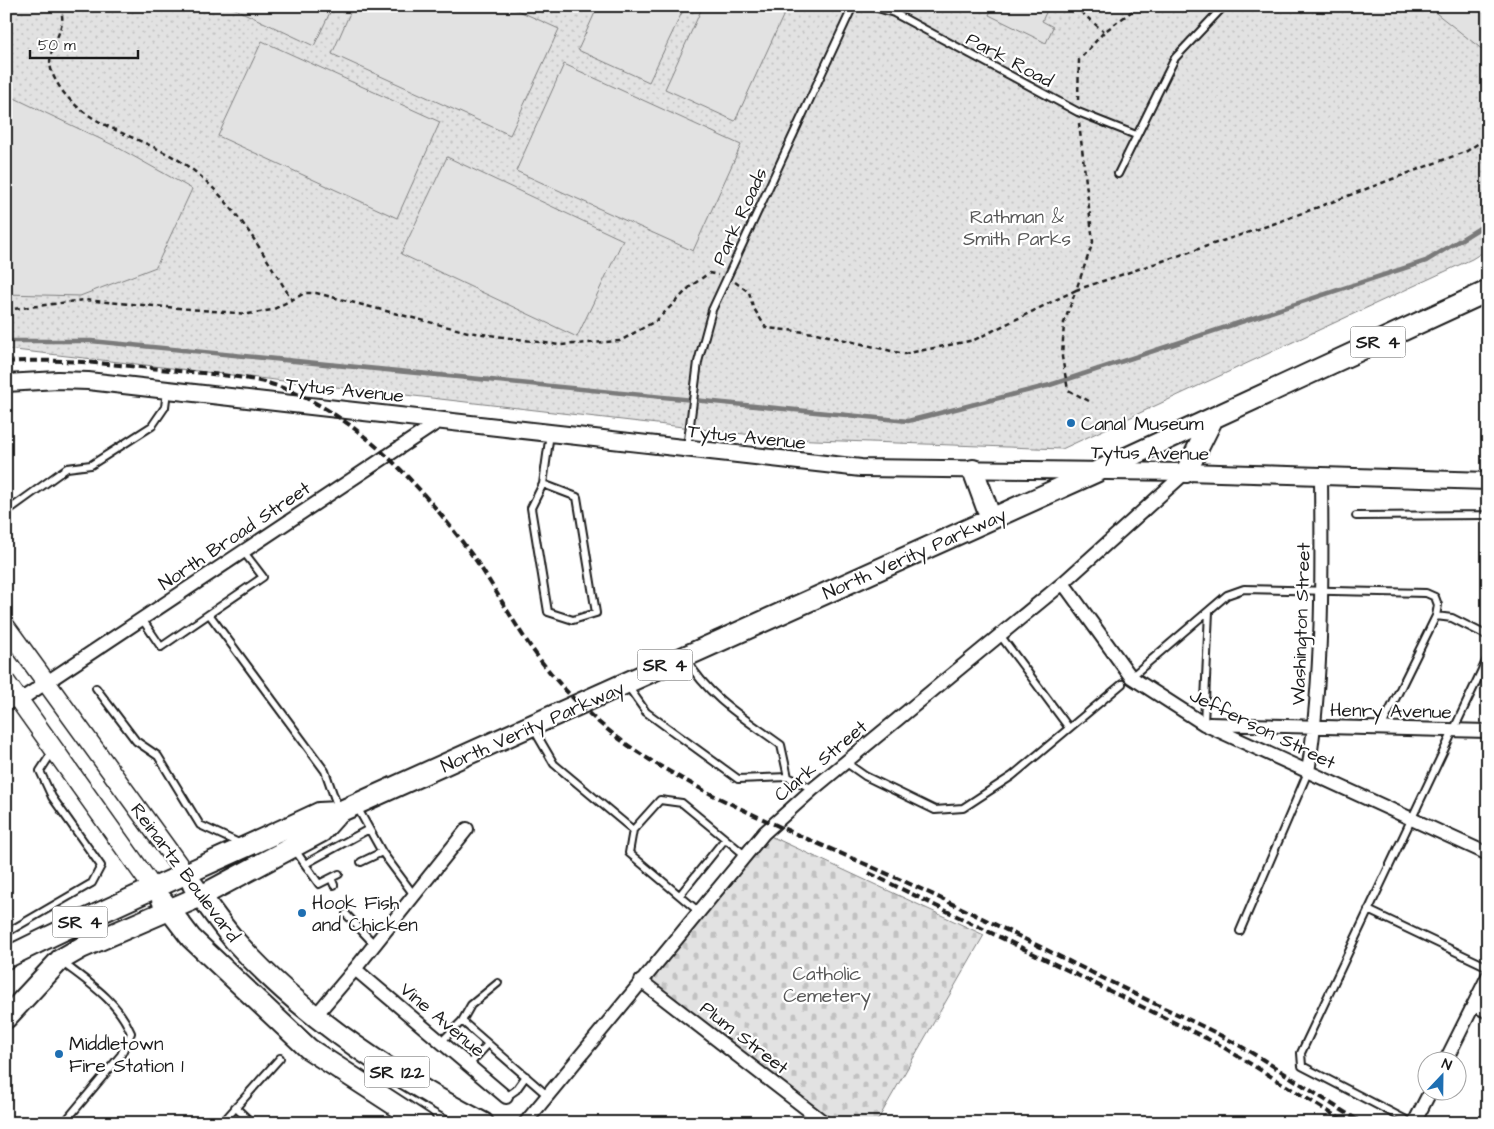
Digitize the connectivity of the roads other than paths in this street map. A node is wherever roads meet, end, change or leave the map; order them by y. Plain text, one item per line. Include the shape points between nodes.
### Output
1 (853, 6) edge
2 (871, 6) edge
3 (1224, 6) edge
4 (1136, 135) junction
5 (1118, 174) dead end
6 (1488, 290) edge
7 (6, 383) edge
8 (167, 391) junction
9 (1213, 418) junction
10 (441, 420) junction
11 (550, 432) junction
12 (687, 449) junction
13 (973, 470) junction
14 (1098, 471) junction
15 (1186, 472) junction
16 (1321, 476) junction
17 (1488, 481) edge
18 (543, 484) junction
19 (1488, 511) edge
20 (6, 512) edge
21 (1356, 516) dead end
22 (991, 519) junction
23 (243, 551) junction
24 (1063, 583) junction
25 (1322, 591) junction
26 (1209, 611) junction
27 (209, 614) junction
28 (1436, 616) junction
29 (142, 618) junction
30 (6, 628) edge
31 (1000, 635) junction
32 (1488, 636) edge
33 (685, 656) junction
34 (1488, 657) edge
35 (1126, 680) junction
36 (6, 682) edge
37 (48, 682) junction
38 (626, 684) junction
39 (96, 688) dead end
40 (13, 704) edge
41 (1204, 724) junction
42 (532, 727) junction
43 (1315, 727) junction
44 (1069, 728) junction
45 (1381, 728) junction
46 (1452, 730) junction
47 (1488, 731) edge
48 (54, 748) junction
49 (845, 762) junction
50 (1308, 772) junction
51 (788, 777) junction
52 (812, 789) junction
53 (347, 808) junction
54 (1410, 819) junction
55 (369, 829) junction
56 (467, 829) dead end
57 (633, 830) junction
58 (725, 839) junction
59 (246, 847) junction
60 (293, 847) junction
61 (382, 852) junction
62 (1488, 854) edge
63 (745, 855) junction
64 (361, 862) dead end
65 (305, 864) junction
66 (339, 874) dead end
67 (186, 875) junction
68 (331, 878) junction
69 (334, 885) dead end
70 (153, 888) junction
71 (414, 895) junction
72 (680, 895) junction
73 (201, 896) junction
74 (168, 909) junction
75 (1368, 910) junction
76 (698, 911) junction
77 (346, 914) dead end
78 (1240, 931) dead end
79 (6, 933) edge
80 (375, 945) junction
81 (6, 958) edge
82 (60, 960) junction
83 (1488, 967) edge
84 (356, 970) junction
85 (1488, 976) edge
86 (641, 981) junction
87 (498, 983) dead end
88 (1474, 1005) junction
89 (1488, 1012) edge
90 (316, 1015) junction
91 (6, 1018) edge
92 (462, 1021) junction
93 (441, 1042) junction
94 (488, 1044) junction
95 (1450, 1052) edge
96 (280, 1058) dead end
97 (469, 1065) junction
98 (526, 1076) junction
99 (547, 1095) junction
100 (506, 1097) joint
101 (1425, 1102) edge
102 (235, 1108) junction
103 (64, 1123) edge
104 (222, 1123) edge
105 (252, 1123) edge
106 (423, 1123) edge
107 (484, 1123) edge
108 (525, 1123) edge
109 (825, 1123) edge
110 (1413, 1123) edge

1 - 12 lane, Park Roads via 712,310 698,362
2 - 4 lane, Park Road via 894,13 1078,112
3 - 4 lane via 1175,58
4 - 5 lane
6 - 9 main road, North Verity Parkway / SR 4
7 - 8 street, Tytus Avenue via 58,380
8 - 10 street, Tytus Avenue
8 - 20 lane via 165,407 152,426 91,465 67,468
9 - 14 main road, North Verity Parkway / SR 4
9 - 15 main road
10 - 11 street, Tytus Avenue
10 - 23 street, North Broad Street
11 - 12 street, Tytus Avenue
11 - 18 lane
12 - 13 street, Tytus Avenue via 860,468
13 - 14 street, Tytus Avenue
13 - 22 main road
14 - 15 street, Tytus Avenue
14 - 22 main road, North Verity Parkway / SR 4
15 - 16 street, Tytus Avenue
15 - 24 street, Clark Street
16 - 17 street, Tytus Avenue
16 - 25 street, Washington Street
18 - 18 lane via 531,508 548,612 573,620 596,613 577,497
19 - 21 lane via 1486,515
22 - 33 main road, North Verity Parkway / SR 4
23 - 27 lane via 264,577
23 - 29 street, North Broad Street
24 - 31 street, Clark Street
24 - 35 street, Jefferson Street
25 - 26 lane via 1244,589 1228,595
25 - 28 lane via 1426,593 1435,597 1438,606
25 - 43 street, Washington Street
26 - 35 lane
26 - 41 lane
27 - 29 lane via 162,647
27 - 53 lane via 325,771
28 - 32 lane via 1452,618
28 - 45 lane
29 - 37 street, North Broad Street
30 - 37 main road, Reinartz Boulevard / SR 122
31 - 44 lane
31 - 49 street, Clark Street
33 - 38 main road, North Verity Parkway / SR 4
33 - 51 lane via 697,678 711,692 781,745
34 - 46 lane
35 - 41 street, Jefferson Street
35 - 44 lane
36 - 40 main road, Reinartz Boulevard
37 - 40 street, North Broad Street
37 - 67 main road, Reinartz Boulevard / SR 122
38 - 42 main road, North Verity Parkway / SR 4
38 - 51 lane via 646,712 738,779
39 - 59 lane via 136,741 158,756 200,825
40 - 48 main road, Reinartz Boulevard
41 - 43 street, Henry Avenue
41 - 50 street, Jefferson Street
42 - 53 main road, North Verity Parkway / SR 4
42 - 57 lane via 554,764
43 - 45 street, Henry Avenue
43 - 50 street, Washington Street
44 - 49 lane via 1012,776 963,808 935,810 865,776
45 - 46 street, Henry Avenue
46 - 47 street, Henry Avenue
46 - 54 lane
48 - 70 main road, Reinartz Boulevard
48 - 79 lane via 40,772 52,797 101,866 92,884
49 - 52 street, Clark Street
50 - 54 street, Jefferson Street
50 - 78 lane
51 - 52 lane
52 - 63 street, Clark Street via 764,832
53 - 55 lane
53 - 59 main road, North Verity Parkway / SR 4 via 318,813
53 - 60 main road, North Verity Parkway / SR 4 via 321,832
54 - 62 street, Jefferson Street
54 - 75 lane
55 - 61 lane
55 - 65 lane
56 - 71 street
57 - 58 lane via 660,800 682,803
57 - 72 lane via 629,853
58 - 63 lane
58 - 72 lane
59 - 67 main road, North Verity Parkway / SR 4
60 - 65 lane
60 - 73 main road, North Verity Parkway / SR 4
61 - 64 lane
61 - 71 lane
63 - 76 street, Clark Street
65 - 68 lane via 319,884
66 - 68 lane
67 - 70 main road, SR 4
67 - 73 main road, Reinartz Boulevard / SR 122
68 - 69 lane
70 - 74 main road, Reinartz Boulevard
70 - 81 main road, SR 4
71 - 80 street
72 - 76 lane
73 - 74 main road, North Verity Parkway / SR 4
73 - 90 main road, Reinartz Boulevard / SR 122 via 238,944
74 - 82 main road, SR 4
74 - 106 main road, Reinartz Boulevard via 191,938 309,1049
75 - 83 lane
75 - 110 lane via 1301,1053 1302,1066
76 - 86 street, Clark Street
77 - 80 lane
80 - 84 street
82 - 91 main road, SR 4
82 - 103 lane via 109,998 124,1016 131,1033 121,1056
84 - 90 street
84 - 93 street, Vine Avenue
85 - 88 street
86 - 99 street, Clark Street
86 - 109 street, Plum Street
87 - 92 lane via 471,1005
88 - 89 street
88 - 95 street
90 - 107 main road, Reinartz Boulevard / SR 122 via 444,1103
92 - 93 lane
92 - 94 lane
93 - 97 street, Vine Avenue
94 - 97 lane
94 - 98 lane
96 - 102 lane
97 - 100 street, Vine Avenue
98 - 99 lane
98 - 100 lane
99 - 108 street, Clark Street
101 - 110 street
102 - 104 lane
102 - 105 lane

